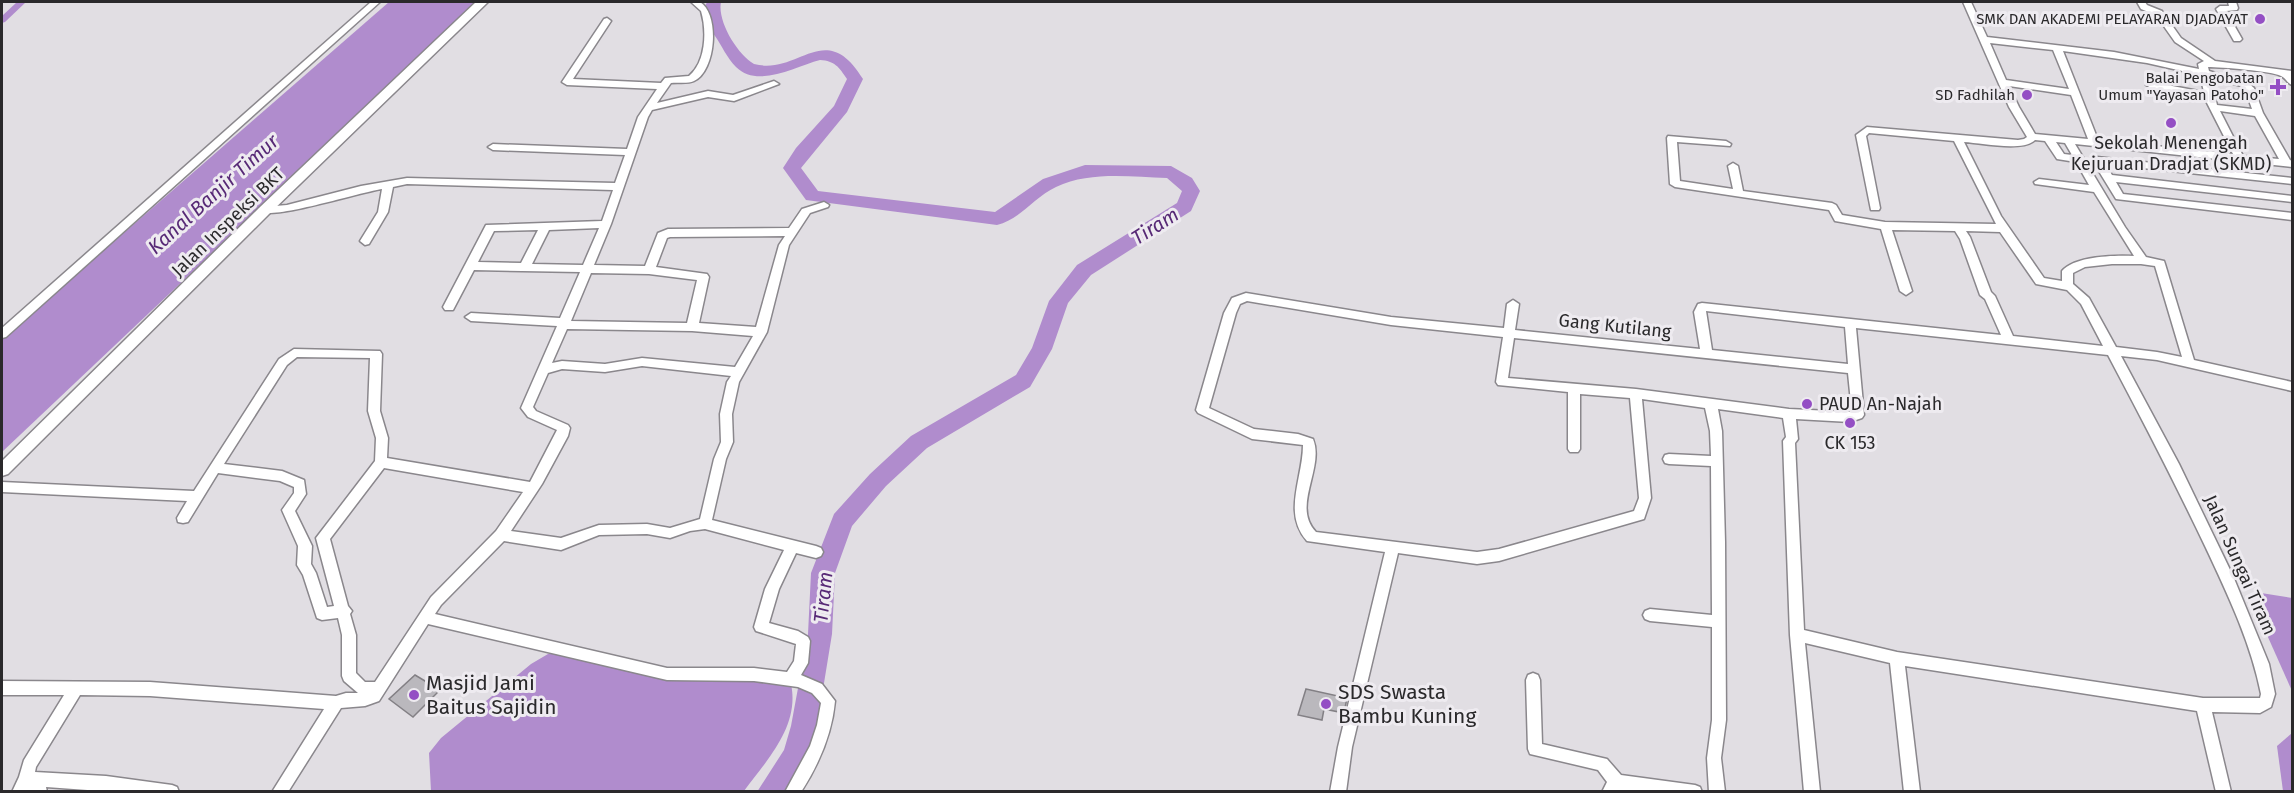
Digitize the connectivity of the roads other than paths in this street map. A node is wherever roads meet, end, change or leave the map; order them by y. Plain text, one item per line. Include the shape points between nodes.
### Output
1 (376, 2) edge
2 (482, 2) edge
3 (695, 2) edge
4 (1967, 2) edge
5 (2141, 2) edge
6 (2232, 2) edge
7 (607, 21) dead end
8 (1982, 39) junction
9 (2237, 39) dead end
10 (2057, 47) junction
11 (2211, 62) junction
12 (2204, 71) junction
13 (2288, 74) edge
14 (2004, 82) junction
15 (2292, 82) edge
16 (774, 84) dead end
17 (2151, 85) dead end
18 (663, 86) junction
19 (2075, 93) junction
20 (2211, 102) junction
21 (650, 108) junction
22 (2258, 113) junction
23 (1957, 137) junction
24 (2032, 137) junction
25 (2047, 138) junction
26 (2067, 140) junction
27 (2092, 142) junction
28 (1726, 144) dead end
29 (493, 147) dead end
30 (631, 152) junction
31 (2237, 157) junction
32 (2080, 159) junction
33 (2097, 160) junction
34 (2289, 163) edge
35 (1733, 166) dead end
36 (2245, 175) junction
37 (2107, 178) junction
38 (2292, 181) edge
39 (2039, 182) dead end
40 (388, 184) junction
41 (619, 187) junction
42 (2097, 189) junction
43 (1739, 194) junction
44 (2257, 194) junction
45 (2292, 198) edge
46 (824, 205) dead end
47 (1875, 208) dead end
48 (264, 211) junction
49 (2268, 213) junction
50 (2292, 217) edge
51 (606, 224) junction
52 (545, 226) junction
53 (1885, 226) junction
54 (1959, 227) junction
55 (2003, 228) junction
56 (790, 232) junction
57 (365, 241) dead end
58 (2141, 258) junction
59 (469, 266) junction
60 (525, 267) junction
61 (588, 269) junction
62 (649, 270) junction
63 (2068, 286) junction
64 (1906, 291) dead end
65 (1513, 304) dead end
66 (449, 307) dead end
67 (471, 318) dead end
68 (565, 323) junction
69 (1850, 323) junction
70 (692, 327) junction
71 (761, 332) junction
72 (1509, 332) junction
73 (2, 334) edge
74 (2008, 338) junction
75 (2113, 351) junction
76 (1707, 353) junction
77 (2189, 362) junction
78 (544, 369) junction
79 (1855, 369) junction
80 (738, 372) junction
81 (2292, 386) edge
82 (1574, 388) junction
83 (1636, 394) junction
84 (1711, 404) junction
85 (1789, 414) junction
86 (1574, 449) dead end
87 (1669, 459) dead end
88 (1716, 461) junction
89 (381, 462) junction
90 (215, 468) junction
91 (2, 470) edge
92 (2, 487) edge
93 (533, 488) junction
94 (197, 496) junction
95 (183, 518) dead end
96 (705, 524) junction
97 (501, 535) junction
98 (792, 547) junction
99 (1392, 549) junction
100 (816, 552) dead end
101 (345, 611) junction
102 (1650, 615) dead end
103 (427, 618) junction
104 (1719, 622) junction
105 (1797, 635) junction
106 (1897, 658) junction
107 (794, 679) junction
108 (1533, 680) dead end
109 (2, 688) edge
110 (76, 688) junction
111 (380, 689) junction
112 (336, 703) junction
113 (2203, 705) junction
114 (29, 786) edge
115 (1613, 787) edge
116 (172, 792) edge
117 (279, 792) edge
118 (792, 792) edge
119 (1338, 792) edge
120 (1695, 792) edge
121 (1717, 792) edge
122 (1812, 792) edge
123 (1912, 792) edge
124 (2224, 792) edge

1 - 73 street
2 - 48 street, Jalan Inspeksi BKT
3 - 18 street via 704,8 710,23 701,66 693,78 671,78
4 - 8 street
5 - 11 street via 2158,13 2178,40
6 - 9 street via 2234,8 2220,9
7 - 18 street via 567,82
8 - 10 street
8 - 14 street
10 - 12 street
10 - 19 street
11 - 12 street via 2203,64
11 - 13 street
12 - 20 street
12 - 22 street via 2248,86
13 - 15 street
14 - 19 street
14 - 24 street
16 - 21 street via 734,98 708,93
17 - 20 street via 2196,92
18 - 21 street
19 - 27 street
20 - 22 street
20 - 31 street
21 - 30 street
22 - 34 street
23 - 24 street via 2024,143
23 - 47 street via 1862,132
23 - 55 street
24 - 25 street
25 - 26 street
25 - 32 street via 2061,157
26 - 27 street
26 - 32 street
27 - 31 street
27 - 33 street
28 - 43 street via 1672,138 1675,184
29 - 30 street
30 - 41 street
31 - 34 street
31 - 36 street
32 - 42 street
33 - 36 street
33 - 37 street
35 - 43 street
36 - 38 street
36 - 44 street
37 - 44 street
37 - 49 street via 2120,197
39 - 42 street
40 - 41 street via 434,181
40 - 48 street
40 - 57 street via 383,212
41 - 51 street
42 - 58 street via 2116,225
43 - 53 street via 1832,207 1839,218
44 - 45 street
44 - 49 street
46 - 56 street via 806,211
48 - 91 street, Jalan Inspeksi BKT
49 - 50 street
51 - 52 street
51 - 61 street
52 - 59 street via 490,228
52 - 60 street
53 - 54 street
53 - 64 street
54 - 55 street
54 - 74 street
55 - 63 street via 2040,281
56 - 62 street via 665,234
56 - 71 street
58 - 63 street via 2073,266 2067,271
58 - 77 street via 2160,264
59 - 60 street
59 - 66 street
60 - 61 street
61 - 62 street
61 - 68 street
62 - 70 street via 703,277
63 - 75 street via 2085,301
65 - 72 street
67 - 68 street
68 - 70 street
68 - 78 street
69 - 74 street
69 - 76 street via 1701,307
69 - 79 street
70 - 71 street
71 - 80 street
72 - 76 street, Gang Kutilang
72 - 82 street via 1502,382
72 - 99 street, Gang Kutilang via 1246,297 1236,301 1202,410 1252,434 1309,442 1309,467 1301,506 1307,534
74 - 75 street
75 - 77 street
75 - 113 street, Jalan Sungai Tiram via 2178,473 2262,664 2266,702 2260,706
76 - 79 street, Gang Kutilang
77 - 81 street
78 - 80 street via 562,365 605,368 642,362
78 - 93 street via 528,411 561,426 564,432
79 - 85 street via 1858,415
80 - 96 street via 726,414 728,442 720,459
82 - 83 street
82 - 86 street
83 - 84 street
83 - 99 street via 1645,498 1639,515 1484,558
84 - 85 street
84 - 88 street
85 - 105 street
87 - 88 street
88 - 104 street
89 - 90 street via 382,438 374,411 376,354 294,353 272,377
89 - 93 street
89 - 101 street via 323,537
90 - 94 street
90 - 101 street via 282,476 300,484 300,494 288,510 305,546 304,565 322,614
92 - 94 street
93 - 97 street
94 - 95 street
96 - 97 street via 670,533 647,529 600,530 561,544
96 - 98 street
97 - 103 street via 436,601
98 - 100 street
98 - 107 street via 772,589 761,627 803,641 801,663
99 - 119 street
101 - 111 street via 350,676 362,688
102 - 104 street
103 - 107 street via 682,677
103 - 111 street
104 - 121 street via 1719,720 1714,758
105 - 106 street, Jalan Sungai Tiram
105 - 122 street
106 - 113 street, Jalan Sungai Tiram
106 - 123 street
107 - 118 street via 813,687 828,701 812,759
108 - 115 street via 1535,749 1602,764
109 - 110 street
110 - 112 street via 182,691
110 - 114 street via 29,765
111 - 112 street via 368,700 348,698
112 - 117 street
113 - 124 street
114 - 116 street via 106,783
115 - 120 street

